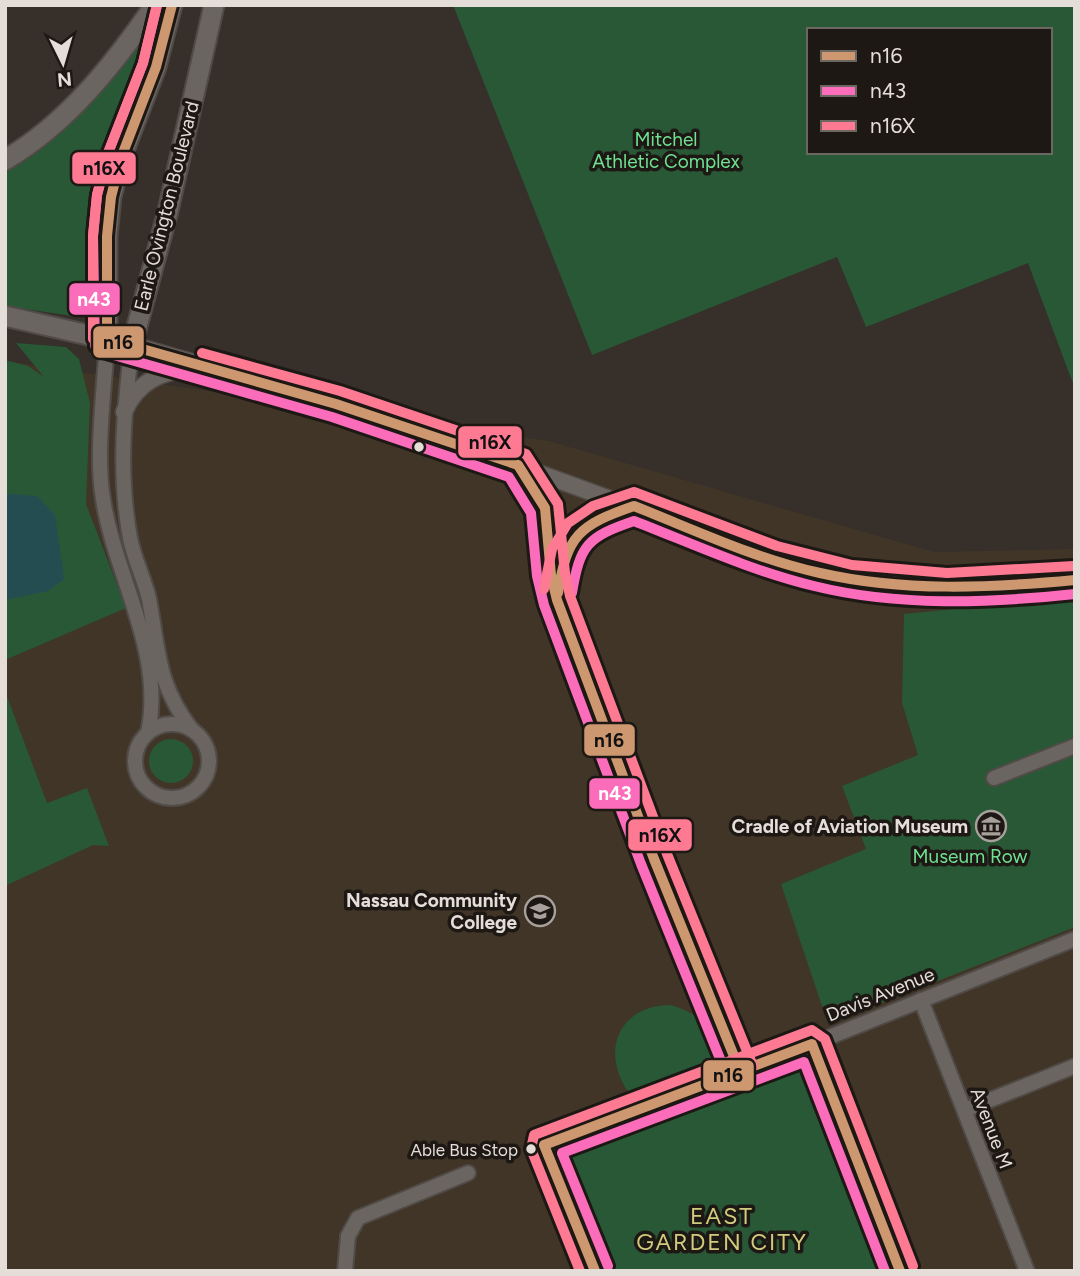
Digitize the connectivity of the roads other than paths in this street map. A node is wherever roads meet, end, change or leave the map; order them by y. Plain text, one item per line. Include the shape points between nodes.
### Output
1 (155, 5) edge
2 (172, 5) edge
3 (214, 5) edge
4 (5, 160) edge
5 (5, 316) edge
6 (107, 338) junction
7 (132, 345) junction
8 (198, 367) junction
9 (124, 412) junction
10 (518, 465) junction
11 (634, 506) junction
12 (1075, 580) edge
13 (557, 600) junction
14 (192, 730) junction
15 (148, 733) junction
16 (1075, 747) edge
17 (994, 778) dead end
18 (1075, 939) edge
19 (921, 999) junction
20 (812, 1044) junction
21 (1075, 1066) edge
22 (740, 1071) junction
23 (965, 1110) junction
24 (468, 1173) dead end
25 (345, 1271) edge
26 (595, 1271) edge
27 (900, 1271) edge
28 (1027, 1271) edge

1 - 4 main road via 104,74 63,116
2 - 6 main road, Earle Ovington Boulevard via 156,67 111,197
3 - 7 main road, Earle Ovington Boulevard via 168,211
5 - 6 main road
6 - 7 main road
6 - 15 street, Earle Ovington Boulevard via 102,495 111,544 132,600 153,691
7 - 8 street
7 - 9 street, Earle Ovington Boulevard
8 - 9 street via 152,378 138,387
8 - 10 street via 336,404
9 - 14 street, Earle Ovington Boulevard via 121,469 130,540 147,593 163,678 173,705
10 - 11 street
10 - 13 street via 543,502
11 - 12 street via 822,573 969,586
11 - 13 street via 583,525 568,543
13 - 22 street
14 - 15 street via 169,724
14 - 15 street via 207,750 207,771 195,789 175,798 151,791 136,771 136,749
16 - 17 street
18 - 19 street, Davis Avenue
19 - 20 street, Davis Avenue
19 - 23 street, Avenue M
20 - 22 street, Davis Avenue
20 - 27 street
21 - 23 street
22 - 26 street, Davis Avenue via 544,1145
23 - 28 street, Avenue M
24 - 25 street via 358,1218 348,1236

